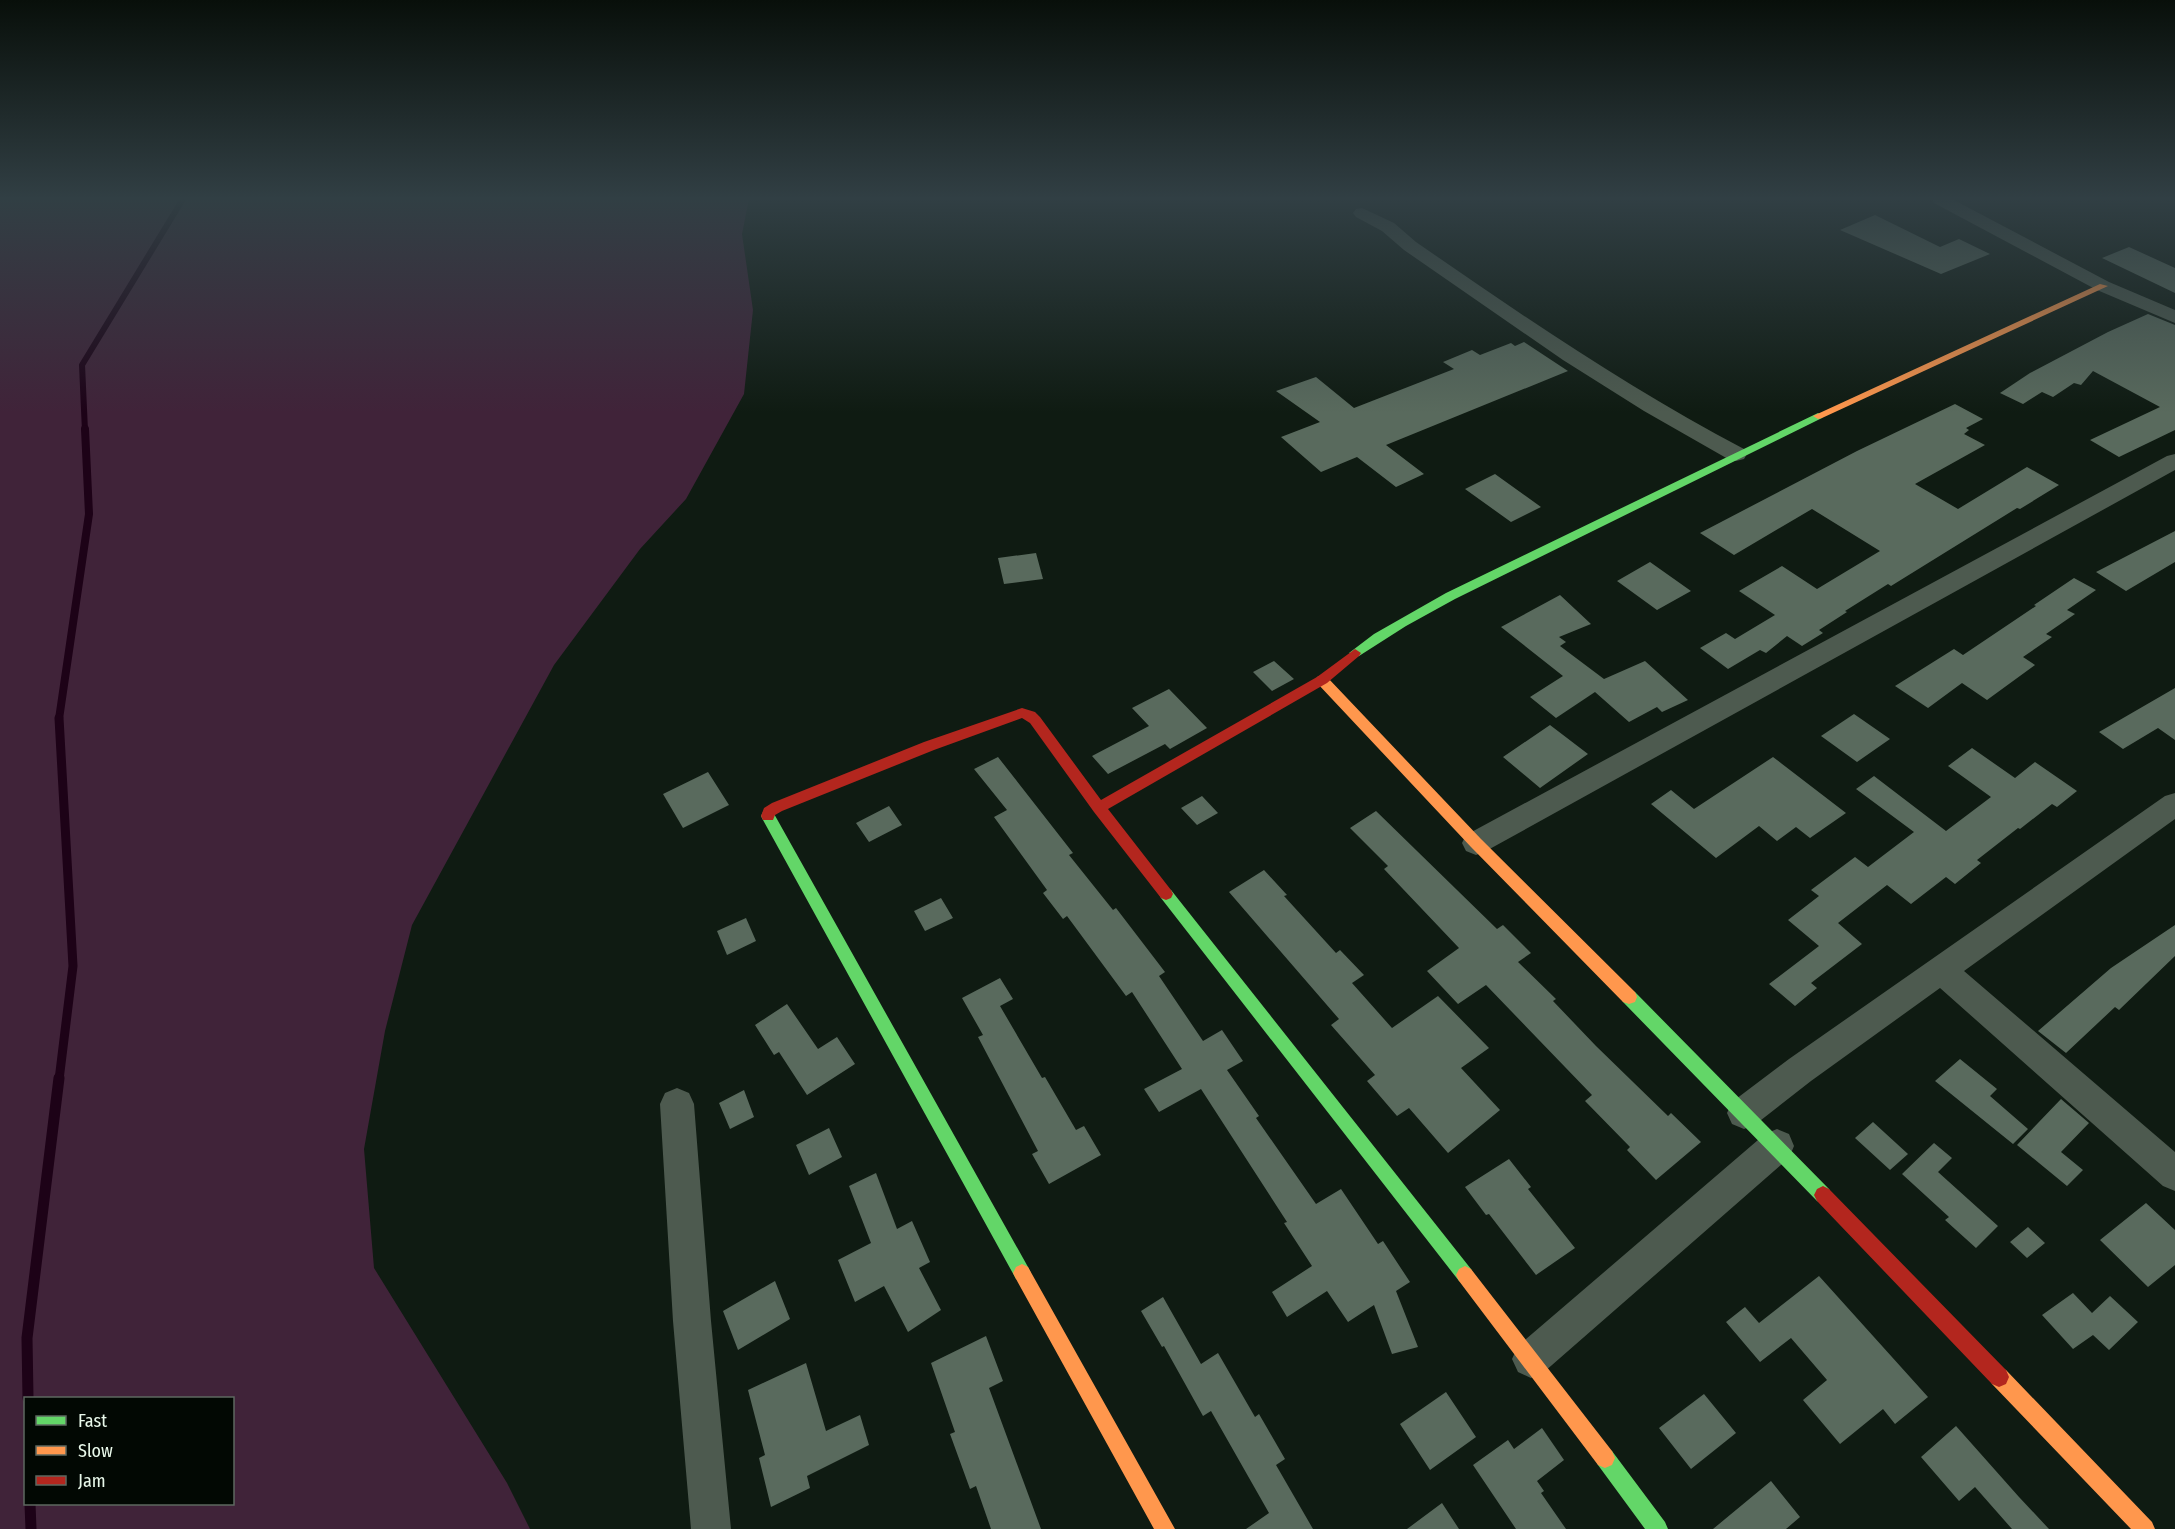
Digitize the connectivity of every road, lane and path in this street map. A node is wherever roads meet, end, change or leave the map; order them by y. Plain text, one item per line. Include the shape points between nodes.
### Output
1 (1446, 270) edge
2 (2074, 270) edge
3 (2103, 286) junction
4 (2175, 317) edge
5 (1736, 454) junction
6 (2175, 461) edge
7 (1322, 680) junction
8 (2175, 804) edge
9 (1099, 808) junction
10 (1476, 843) junction
11 (1941, 970) junction
12 (677, 1104) dead end
13 (1744, 1113) junction
14 (1777, 1146) junction
15 (2175, 1174) edge
16 (1531, 1359) junction
17 (711, 1529) edge
18 (1165, 1529) edge
19 (1658, 1529) edge
20 (2145, 1529) edge

1 - 5 street via 1607,381
2 - 3 street
3 - 4 street
3 - 5 street
5 - 7 street via 1414,615 1344,660
6 - 10 street
7 - 9 street
7 - 10 street
8 - 11 street
9 - 16 street
9 - 18 street via 1035,720 1022,713 854,775 777,807 767,818
10 - 13 street
11 - 13 street
11 - 15 street
12 - 17 street
13 - 14 street
14 - 16 street
14 - 20 street
16 - 19 street

